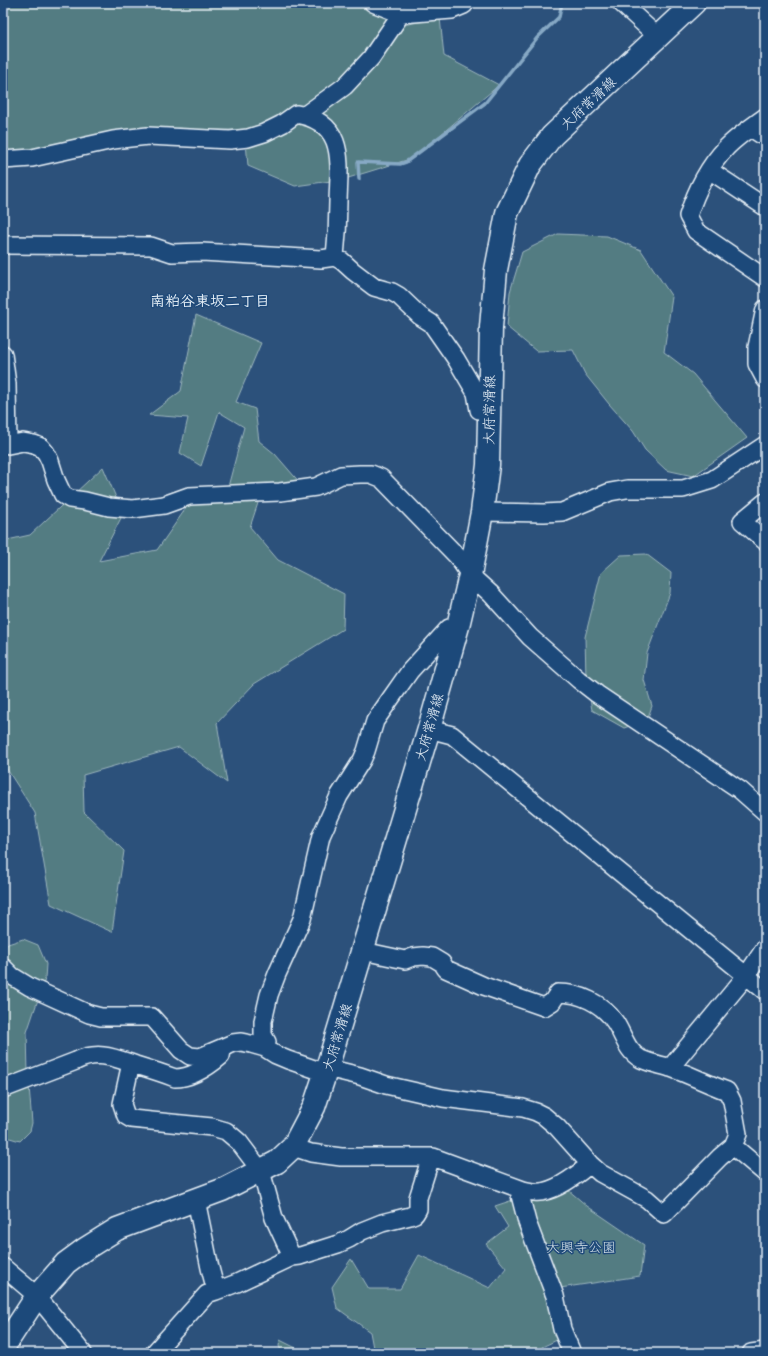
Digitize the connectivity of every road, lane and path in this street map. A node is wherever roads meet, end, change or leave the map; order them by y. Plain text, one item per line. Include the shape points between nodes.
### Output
1 (373, 3) edge
2 (465, 3) edge
3 (621, 3) edge
4 (694, 3) edge
5 (401, 14) junction
6 (658, 37) junction
7 (305, 116) junction
8 (765, 117) edge
9 (751, 128) junction
10 (765, 137) edge
11 (3, 160) edge
12 (709, 170) junction
13 (765, 206) edge
14 (3, 245) edge
15 (335, 258) junction
16 (765, 278) edge
17 (765, 309) edge
18 (761, 349) edge
19 (3, 354) edge
20 (765, 379) edge
21 (489, 411) junction
22 (765, 445) edge
23 (765, 502) edge
24 (482, 512) junction
25 (765, 540) edge
26 (470, 575) junction
27 (458, 626) junction
28 (429, 729) junction
29 (765, 812) edge
30 (765, 948) edge
31 (363, 951) junction
32 (3, 967) edge
33 (746, 976) junction
34 (765, 991) edge
35 (265, 1048) junction
36 (222, 1049) junction
37 (130, 1063) junction
38 (670, 1068) junction
39 (326, 1071) junction
40 (3, 1089) edge
41 (733, 1146) junction
42 (293, 1147) junction
43 (431, 1157) junction
44 (590, 1164) junction
45 (261, 1172) junction
46 (765, 1173) edge
47 (523, 1190) junction
48 (196, 1200) junction
49 (292, 1257) junction
50 (3, 1267) edge
51 (216, 1291) junction
52 (37, 1296) junction
53 (3, 1348) edge
54 (765, 1351) edge
55 (83, 1353) edge
56 (154, 1353) edge
57 (572, 1353) edge
58 (750, 1353) edge

1 - 5 street
2 - 5 street via 452,10
3 - 6 street
4 - 6 main road, 大府常滑線
5 - 7 street via 371,58 345,86
6 - 21 main road, 大府常滑線 via 552,136 530,165 507,213 496,270 491,327
7 - 11 street via 296,114 282,124 248,138 230,140 148,136 113,140 32,158
7 - 15 street via 326,126 336,143 340,184
8 - 9 street
9 - 10 street
9 - 12 street via 727,147
12 - 13 street
12 - 16 street via 688,216 696,231
14 - 15 street via 151,246 172,253
15 - 21 street via 374,287 399,296 431,323 476,393 479,410
17 - 18 street
18 - 20 street via 758,364
19 - 26 street via 7,384 8,445 23,442 41,447 50,461 63,496 109,507 133,509 164,505 189,496 280,492 316,487 341,475 371,474 381,478 458,556
21 - 24 main road, 大府常滑線 via 488,466
22 - 24 street via 712,480 683,489 627,489 610,492 562,512
23 - 25 street via 742,521
24 - 26 main road, 大府常滑線
26 - 27 main road, 大府常滑線
26 - 29 street via 530,637 579,680 740,790
27 - 28 main road, 大府常滑線
27 - 35 street via 449,628 410,671 391,698 375,721 362,760 339,796 321,836 302,919 270,995 263,1021 263,1035 267,1042
28 - 31 main road, 大府常滑線
28 - 33 street via 452,735
30 - 33 street
31 - 38 street via 405,960 413,957 432,957 446,969 484,986 544,1006 552,1002 558,993 590,999 615,1022 629,1047 640,1059
31 - 39 main road, 大府常滑線
32 - 36 street via 30,987 89,1014 101,1017 152,1017 181,1050 190,1056 200,1057
33 - 34 street
33 - 38 street
35 - 36 street via 241,1042
35 - 39 street via 276,1055
36 - 37 street via 221,1056 214,1062 182,1078
37 - 40 street via 102,1055 85,1057
37 - 45 street via 122,1104 126,1116 131,1119 226,1130 239,1142
38 - 41 street via 728,1091 738,1134
39 - 42 main road, 大府常滑線 via 314,1107
39 - 44 street via 360,1076 386,1085 443,1098 523,1108 536,1112 557,1127
41 - 44 street via 720,1156 664,1214 647,1199 612,1180
41 - 46 street
42 - 43 street via 311,1153 341,1157
42 - 45 main road, 大府常滑線
43 - 47 street
43 - 49 street via 415,1214 382,1223 338,1244
44 - 47 street via 555,1187 536,1193
45 - 48 main road, 大府常滑線
45 - 49 street via 274,1218
47 - 57 street via 520,1195 527,1222 555,1296 562,1329
48 - 51 street
48 - 52 main road, 大府常滑線 via 117,1229 85,1248 66,1263
49 - 51 street
50 - 52 street
51 - 56 street via 207,1294
52 - 53 main road, 大府常滑線
52 - 55 street
54 - 58 street

